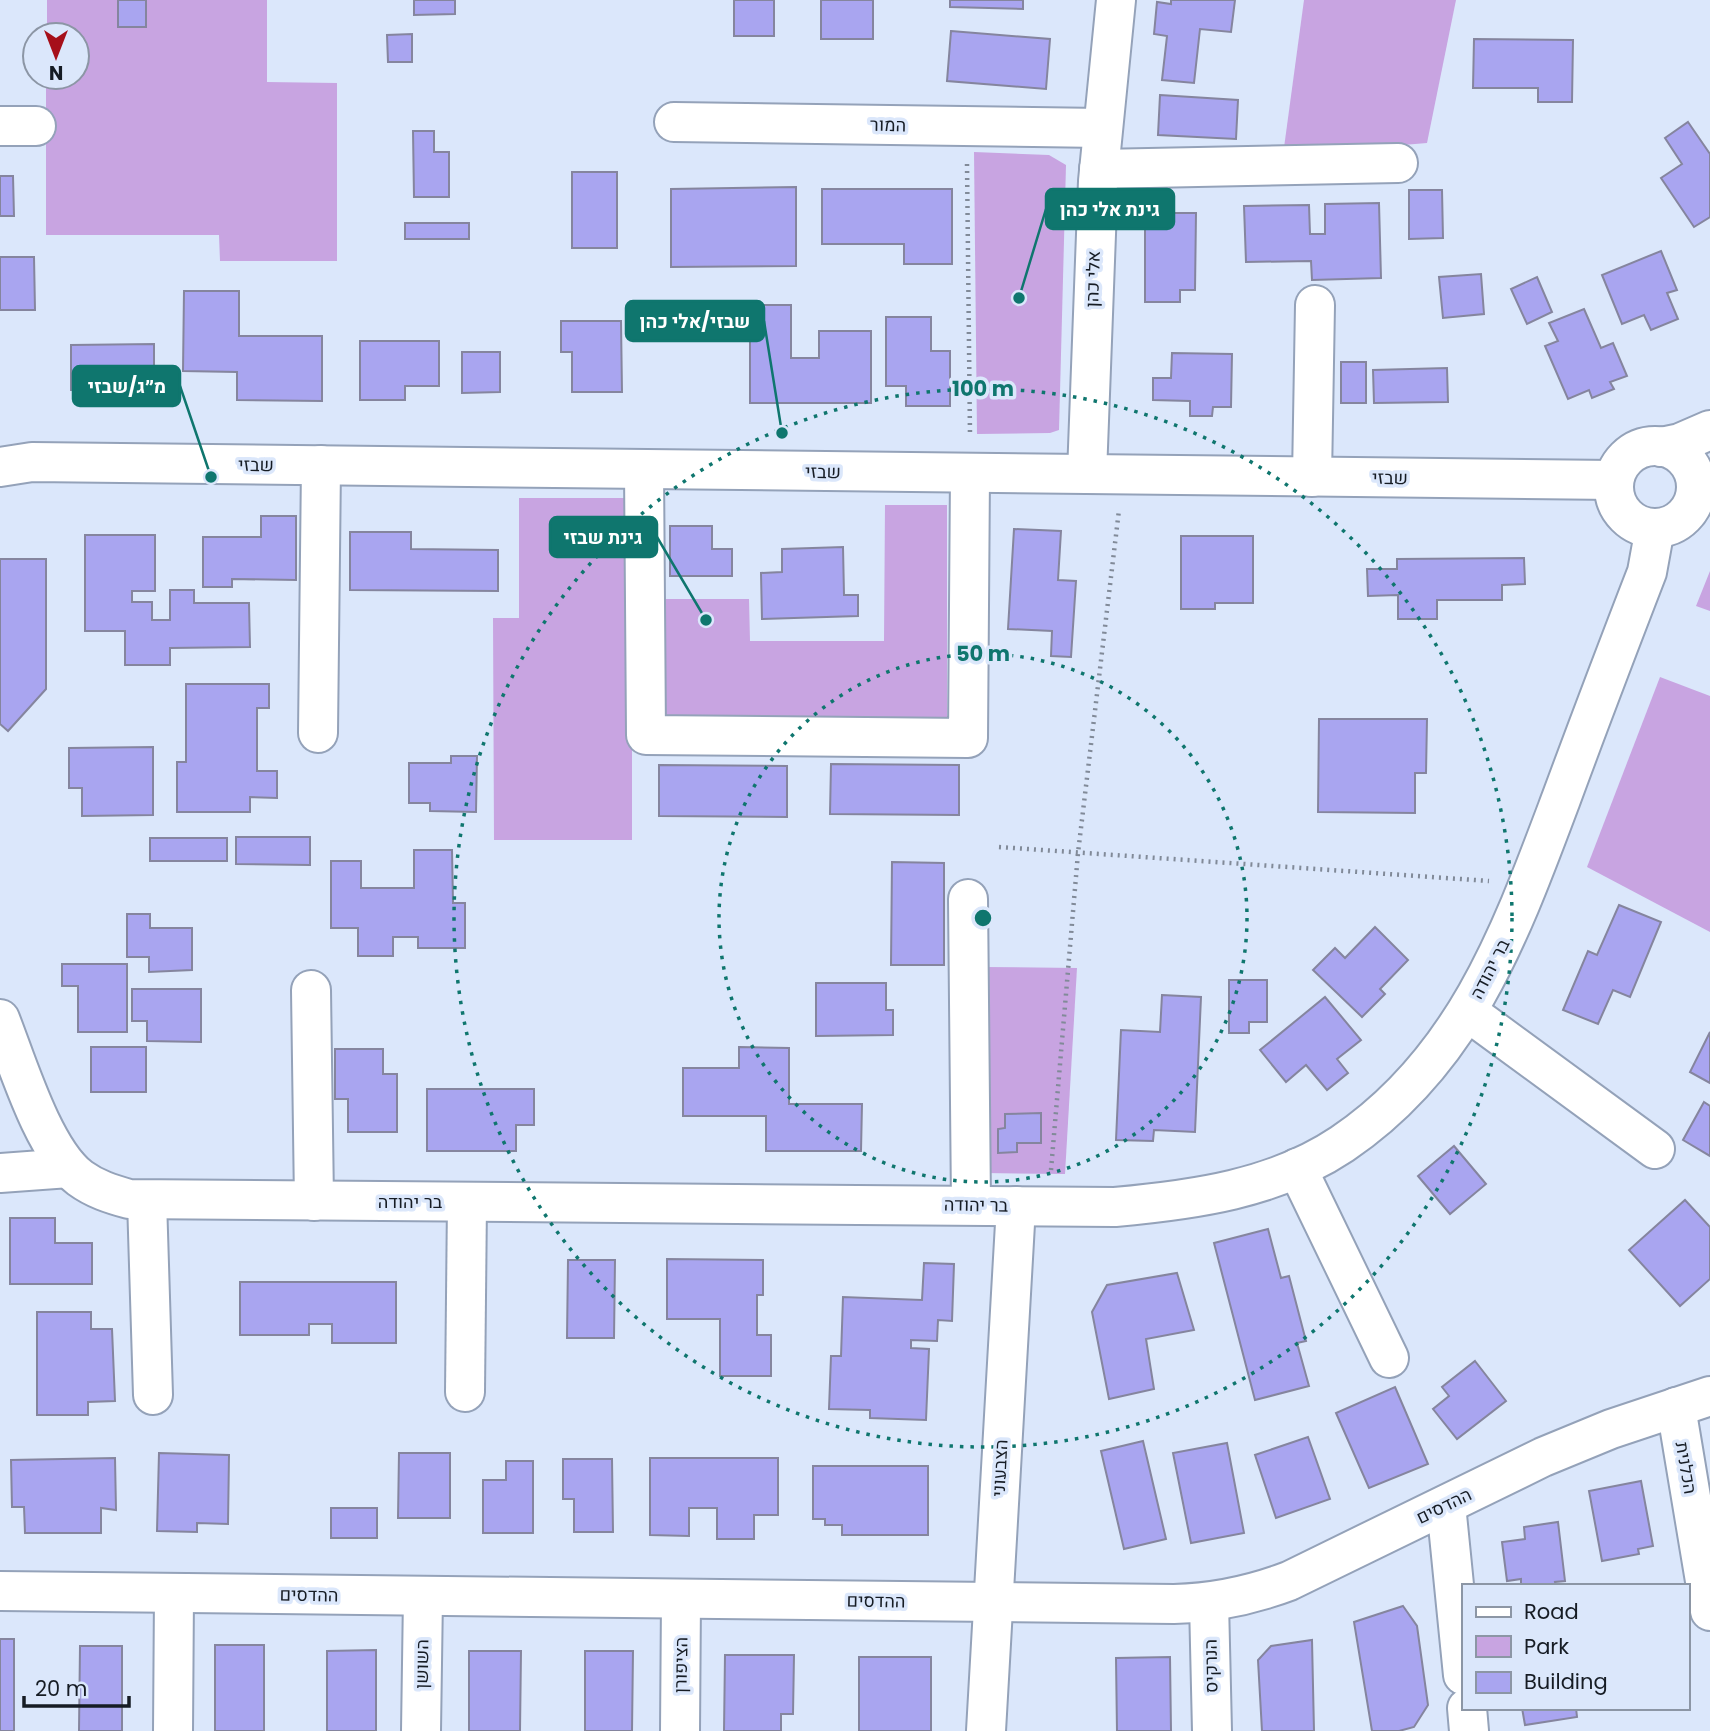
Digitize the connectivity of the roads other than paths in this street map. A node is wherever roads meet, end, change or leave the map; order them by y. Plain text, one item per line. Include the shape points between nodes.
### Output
1 (1116, 0) edge
2 (674, 122) dead end
3 (1102, 128) junction
4 (1398, 163) dead end
5 (1098, 169) junction
6 (1315, 305) dead end
7 (1710, 430) edge
8 (1661, 447) junction
9 (1710, 458) edge
10 (11, 461) edge
11 (321, 466) junction
12 (644, 469) junction
13 (971, 474) junction
14 (1105, 475) junction
15 (1312, 477) junction
16 (1614, 480) junction
17 (1695, 494) junction
18 (1655, 528) junction
19 (318, 733) dead end
20 (968, 900) dead end
21 (311, 990) dead end
22 (1468, 1012) junction
23 (0, 1019) edge
24 (1655, 1149) dead end
25 (69, 1168) junction
26 (1297, 1168) junction
27 (0, 1174) edge
28 (147, 1200) junction
29 (314, 1201) junction
30 (467, 1202) junction
31 (971, 1205) junction
32 (1032, 1206) junction
33 (1389, 1357) dead end
34 (465, 1392) dead end
35 (153, 1395) dead end
36 (1693, 1401) edge
37 (1446, 1505) junction
38 (0, 1591) edge
39 (174, 1594) junction
40 (423, 1596) junction
41 (681, 1599) junction
42 (1209, 1602) junction
43 (992, 1603) junction
44 (1710, 1611) edge
45 (1462, 1665) edge
46 (1467, 1710) edge
47 (173, 1731) edge
48 (421, 1731) edge
49 (680, 1731) edge
50 (986, 1731) edge
51 (1212, 1731) edge
52 (1469, 1731) edge

1 - 3 street, אלי כהן
2 - 3 street, המור
3 - 5 street, אלי כהן
4 - 5 street
5 - 14 street, אלי כהן via 1092,292
6 - 15 street
7 - 8 street
8 - 16 street via 1631,454
8 - 17 street via 1679,454 1691,468
9 - 17 street
10 - 11 street, שבזי
11 - 12 street, שבזי
11 - 19 street
12 - 13 street, שבזי
12 - 13 street via 646,735 968,738
13 - 14 street, שבזי
14 - 15 street, שבזי
15 - 16 street, שבזי
16 - 18 street via 1614,494 1626,515
17 - 18 street via 1679,519
18 - 22 street, בר יהודה via 1647,572 1529,884
20 - 31 street
21 - 29 street
22 - 24 street
22 - 26 street, בר יהודה via 1424,1072 1384,1113 1340,1146
23 - 25 street, בר יהודה via 42,1124
25 - 27 street
25 - 28 street, בר יהודה via 100,1190
26 - 32 street, בר יהודה via 1237,1189 1179,1201 1115,1207
26 - 33 street
28 - 29 street, בר יהודה
28 - 35 street
29 - 30 street, בר יהודה
30 - 31 street, בר יהודה
30 - 34 street
31 - 32 street, בר יהודה
32 - 43 street, הצבעוני
36 - 37 street, ההדסים via 1553,1452
36 - 44 street, הכלנית
37 - 42 street, ההדסים via 1289,1581
37 - 45 street
38 - 39 street, ההדסים
39 - 40 street, ההדסים
39 - 47 street
40 - 41 street, ההדסים
40 - 48 street, השושן
41 - 43 street, ההדסים
41 - 49 street, הציפורן
42 - 43 street, ההדסים
42 - 51 street, הנרקיס
43 - 50 street, הצבעוני
46 - 52 street

